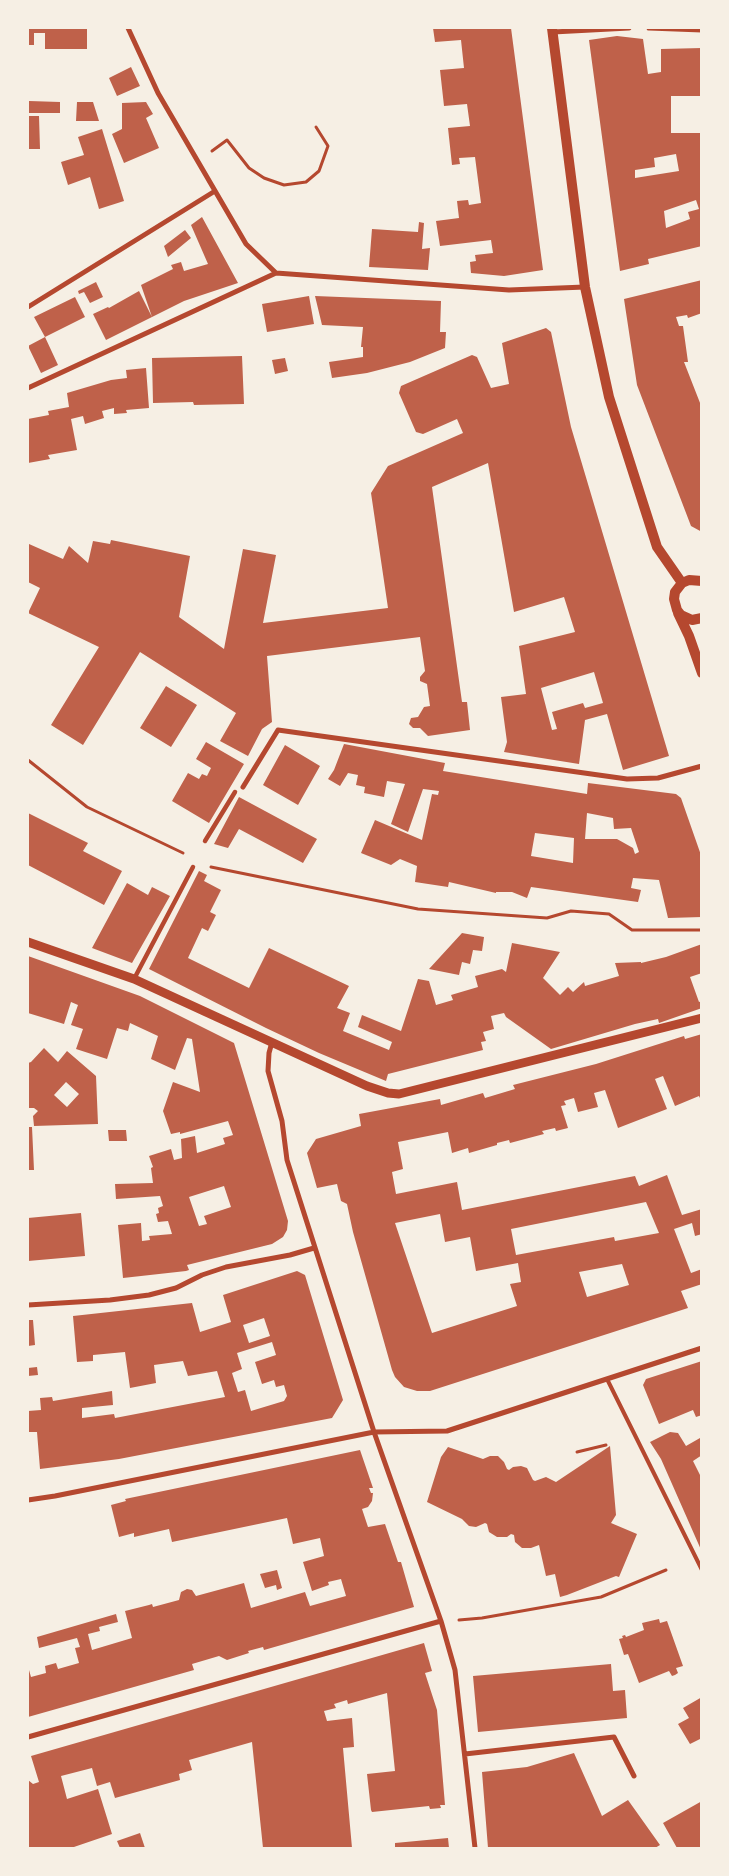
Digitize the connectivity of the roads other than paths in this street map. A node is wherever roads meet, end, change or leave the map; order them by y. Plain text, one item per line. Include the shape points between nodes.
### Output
1 (128, 28) edge
2 (629, 28) edge
3 (649, 28) edge
4 (552, 30) edge
5 (702, 30) edge
6 (215, 191) junction
7 (276, 273) junction
8 (585, 287) junction
9 (28, 307) edge
10 (28, 388) edge
11 (702, 581) edge
12 (682, 583) junction
13 (677, 610) junction
14 (702, 618) edge
15 (702, 673) edge
16 (702, 766) edge
17 (242, 787) dead end
18 (235, 792) dead end
19 (205, 841) dead end
20 (193, 867) dead end
21 (28, 942) edge
22 (134, 979) junction
23 (702, 1018) edge
24 (272, 1041) junction
25 (314, 1248) junction
26 (28, 1305) edge
27 (702, 1348) edge
28 (607, 1379) junction
29 (374, 1432) junction
30 (28, 1500) edge
31 (702, 1570) edge
32 (441, 1621) junction
33 (28, 1737) edge
34 (465, 1754) junction
35 (634, 1776) dead end
36 (475, 1848) edge

1 - 6 street via 158,93
2 - 4 street
3 - 5 street
4 - 8 main road
6 - 7 street via 246,244
6 - 9 street
7 - 8 street via 509,290
7 - 10 street
8 - 12 main road via 609,397 655,542
11 - 12 main road
12 - 13 main road via 675,592
13 - 14 main road via 692,620
13 - 15 main road
16 - 17 street via 658,778 627,779 278,730
18 - 19 street
20 - 22 street
21 - 22 street
22 - 24 street
23 - 24 street via 399,1094 367,1086
24 - 25 street via 268,1070 282,1121 287,1160
25 - 26 street via 226,1266 176,1288 149,1295
25 - 29 street
27 - 28 street
28 - 29 street via 447,1431
28 - 31 lane
29 - 30 street
29 - 32 street
32 - 33 street
32 - 34 street via 455,1670
34 - 35 street via 614,1737
34 - 36 street

